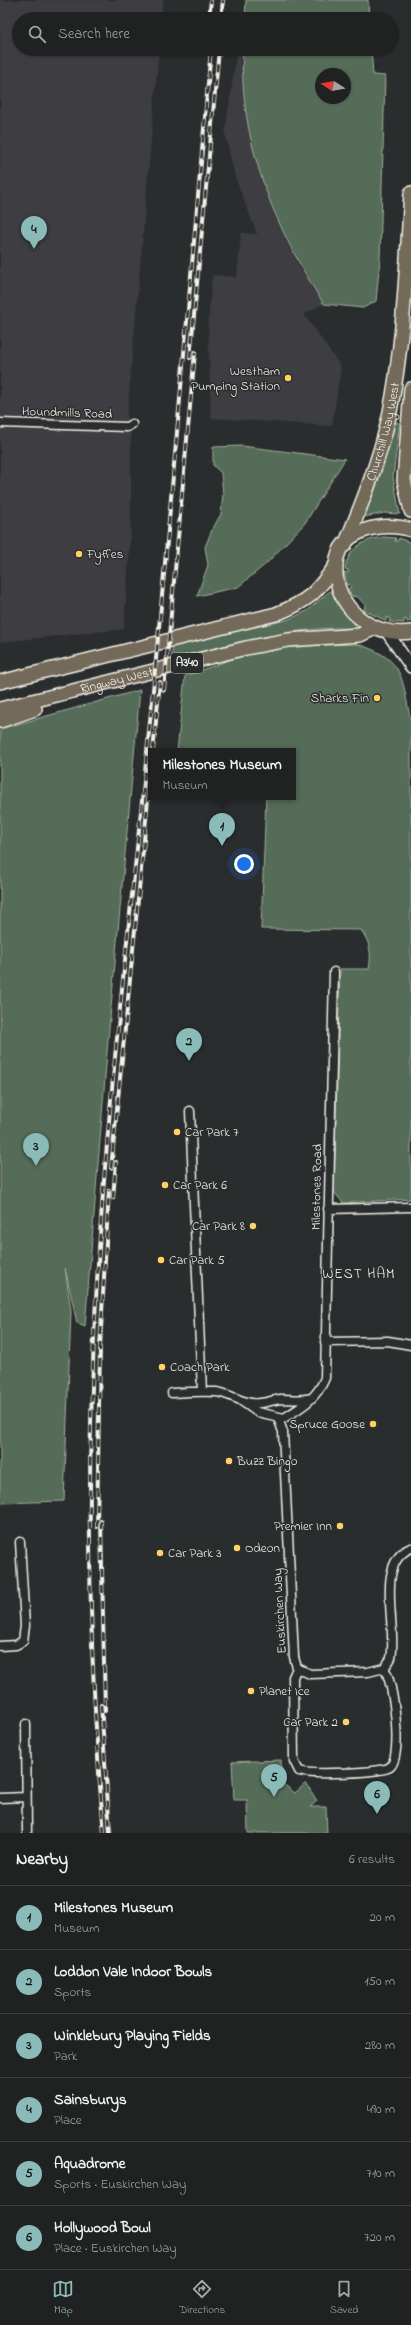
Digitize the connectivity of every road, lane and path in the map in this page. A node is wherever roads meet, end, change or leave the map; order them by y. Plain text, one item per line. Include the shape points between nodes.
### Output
1 (411, 193) edge
2 (411, 389) edge
3 (0, 423) edge
4 (132, 424) dead end
5 (411, 511) edge
6 (411, 530) edge
7 (345, 546) junction
8 (336, 566) junction
9 (381, 630) junction
10 (411, 632) edge
11 (411, 667) edge
12 (46, 671) junction
13 (0, 674) edge
14 (0, 682) edge
15 (116, 682) junction
16 (0, 709) edge
17 (0, 721) edge
18 (334, 972) dead end
19 (190, 1111) dead end
20 (411, 1207) edge
21 (328, 1209) junction
22 (325, 1342) junction
23 (411, 1346) edge
24 (202, 1392) junction
25 (172, 1393) dead end
26 (312, 1398) junction
27 (240, 1400) junction
28 (285, 1400) junction
29 (274, 1402) junction
30 (287, 1416) junction
31 (276, 1417) junction
32 (283, 1432) junction
33 (20, 1542) dead end
34 (410, 1549) edge
35 (0, 1646) edge
36 (297, 1668) junction
37 (384, 1668) junction
38 (26, 1724) dead end
39 (26, 1797) junction
40 (0, 1798) edge
41 (28, 1833) edge

1 - 7 main road, Churchill Way West via 401,332 389,415 368,488
2 - 5 main road, Churchill Way West via 404,480
3 - 4 street, Houndmills Road via 127,427
6 - 7 main road via 398,526 375,526 354,536
7 - 8 main road, Churchill Way West
8 - 9 main road via 340,591 345,602 358,618
8 - 12 main road, Ringway West / A340 via 324,584 310,597 276,614
9 - 10 main road
9 - 11 main road
9 - 15 main road, Ringway West / A340 via 360,635 288,640 246,648
12 - 13 main road
12 - 14 main road, Ringway West / A340
15 - 16 main road, Ringway West / A340
15 - 17 main road
18 - 21 street, Milestones Road
19 - 24 street
20 - 21 street
21 - 22 street, Milestones Road
22 - 23 street via 388,1341
22 - 26 street, Milestones Road via 325,1378
24 - 25 street
24 - 27 street via 230,1395
26 - 28 street
26 - 30 street, Milestones Road via 300,1410
27 - 29 street via 251,1403
27 - 31 street via 257,1412
28 - 29 street via 279,1399
28 - 30 street via 291,1407
29 - 31 street via 271,1411
30 - 31 street
30 - 32 street, Euskirchen Way
31 - 32 street, Euskirchen Way
32 - 36 street, Euskirchen Way via 294,1657
33 - 35 street via 25,1626 23,1641 16,1645
34 - 37 street via 398,1556 392,1568 392,1643 390,1658
36 - 37 street, Euskirchen Way via 310,1674 368,1672
36 - 37 street, Euskirchen Way via 293,1677 294,1761 299,1771 307,1774 381,1771 390,1767 396,1758 393,1693
38 - 39 street
39 - 40 street
39 - 41 street

